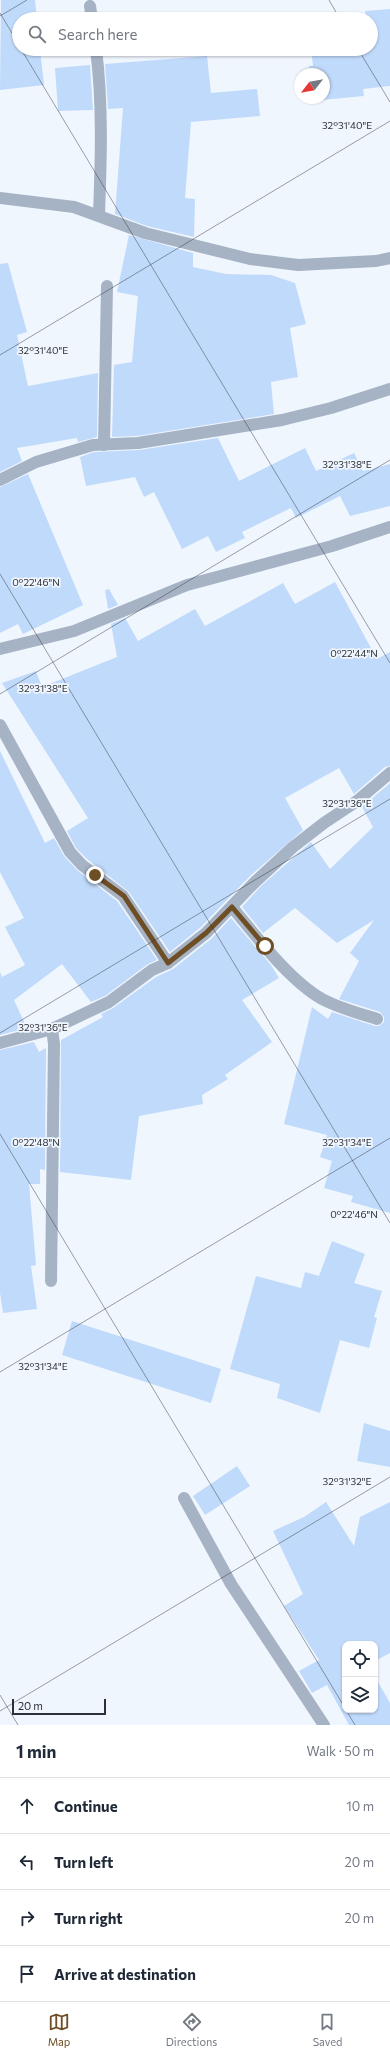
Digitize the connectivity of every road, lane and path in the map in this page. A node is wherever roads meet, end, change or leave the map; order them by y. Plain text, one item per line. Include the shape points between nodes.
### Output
1 (90, 6) dead end
2 (91, 12) edge
3 (97, 56) edge
4 (0, 198) edge
5 (99, 215) junction
6 (390, 258) edge
7 (107, 286) dead end
8 (390, 389) edge
9 (104, 445) junction
10 (0, 480) edge
11 (390, 527) edge
12 (0, 649) edge
13 (0, 725) edge
14 (390, 773) edge
15 (232, 907) junction
16 (168, 963) junction
17 (377, 1019) dead end
18 (52, 1029) junction
19 (0, 1043) edge
20 (51, 1281) dead end
21 (184, 1498) dead end
22 (324, 1725) edge

1 - 2 street
3 - 5 street via 101,103
4 - 5 street via 74,207
5 - 6 street via 145,232 250,259 298,265
7 - 9 street
8 - 9 street via 282,420 138,443
9 - 10 street via 93,445 36,462
11 - 12 street via 332,546 187,585 74,631
13 - 16 street via 70,852 82,865 124,896
14 - 15 street via 357,801 292,847
15 - 16 street via 206,933
15 - 17 street via 300,982 322,998 347,1010
16 - 18 street via 152,970 109,1002
18 - 19 street
18 - 20 street via 54,1044
21 - 22 street via 231,1584

